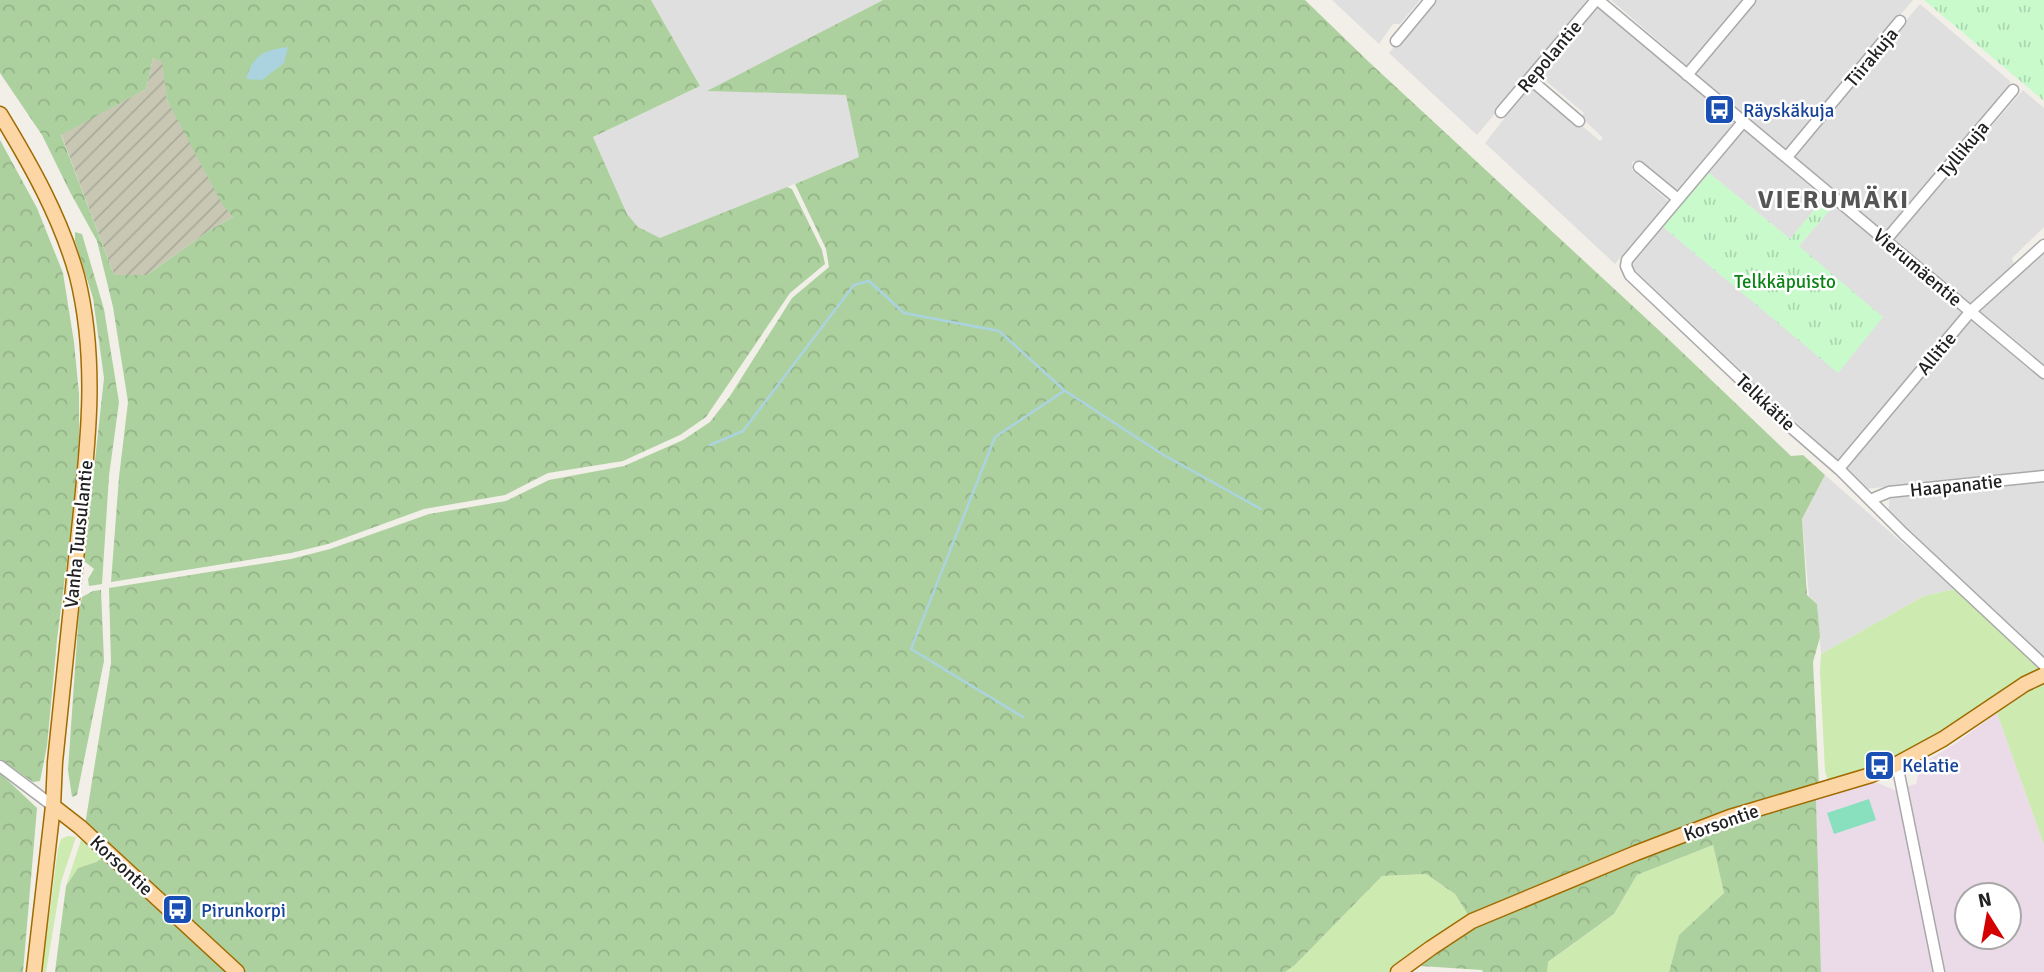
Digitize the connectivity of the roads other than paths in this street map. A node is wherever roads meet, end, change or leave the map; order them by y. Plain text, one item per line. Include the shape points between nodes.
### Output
1 (1430, 0) edge
2 (1597, 0) edge
3 (1750, 0) edge
4 (1900, 21) dead end
5 (1396, 40) dead end
6 (1687, 75) junction
7 (1530, 79) junction
8 (2013, 90) dead end
9 (1502, 112) dead end
10 (0, 114) edge
11 (1579, 121) dead end
12 (1743, 122) junction
13 (1787, 157) junction
14 (1639, 167) dead end
15 (1678, 199) junction
16 (1885, 241) junction
17 (2044, 245) edge
18 (1971, 311) junction
19 (2044, 373) edge
20 (1840, 470) junction
21 (2044, 476) edge
22 (1870, 500) junction
23 (2044, 665) edge
24 (2044, 675) edge
25 (1897, 764) junction
26 (0, 766) edge
27 (53, 806) junction
28 (34, 972) edge
29 (237, 972) edge
30 (1398, 972) edge
31 (1939, 972) edge

1 - 5 street
2 - 6 street, Vierumäentie
2 - 7 street, Repolantie
3 - 6 street
4 - 13 street, Tiirakuja
6 - 12 street, Vierumäentie
7 - 9 street, Repolantie
7 - 11 street
8 - 16 street, Tyllikuja
10 - 27 main road, Vanha Tuusulantie via 56,216 76,276 89,349 89,428
12 - 13 street, Vierumäentie
12 - 15 street, Telkkätie
13 - 16 street, Vierumäentie
14 - 15 street
15 - 20 street, Telkkätie via 1627,260 1630,275
16 - 18 street, Vierumäentie
17 - 18 street, Allitie
18 - 19 street, Vierumäentie
18 - 20 street, Allitie
20 - 22 street, Telkkätie
21 - 22 street, Haapanatie via 1898,491
22 - 23 street, Telkkätie
24 - 25 main road, Korsontie
25 - 30 main road, Korsontie via 1730,817 1472,921
25 - 31 street
26 - 27 street, Korsontie
27 - 28 main road, Vanha Tuusulantie
27 - 29 main road, Korsontie

